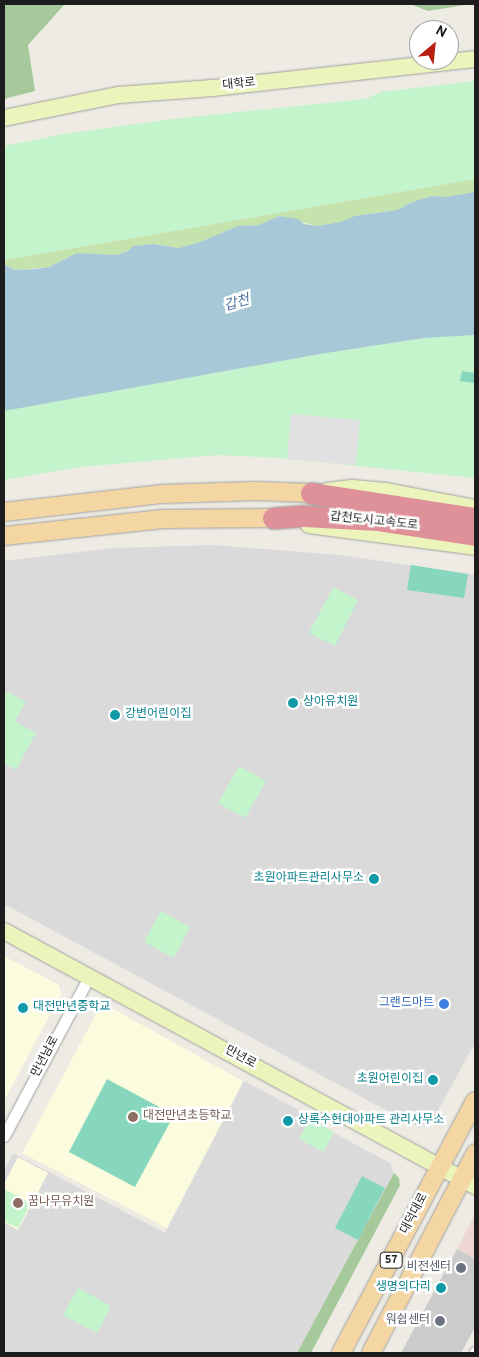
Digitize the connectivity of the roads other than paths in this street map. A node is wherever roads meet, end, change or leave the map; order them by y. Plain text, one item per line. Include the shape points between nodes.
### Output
1 (475, 59) edge
2 (4, 118) edge
3 (310, 493) junction
4 (475, 508) edge
5 (4, 512) edge
6 (273, 518) junction
7 (475, 518) edge
8 (475, 535) edge
9 (4, 536) edge
10 (475, 548) edge
11 (4, 931) edge
12 (89, 977) junction
13 (475, 1101) edge
14 (4, 1136) edge
15 (475, 1154) edge
16 (440, 1166) junction
17 (469, 1182) edge
18 (341, 1353) edge
19 (371, 1353) edge

1 - 2 street, 대학로 via 213,88 118,94
3 - 4 street via 352,488 386,491
3 - 5 main road via 163,494
3 - 7 highway, 갑천도시고속도로
6 - 8 highway, 갑천도시고속도로 via 304,516 378,520
6 - 9 main road via 163,519
6 - 10 street
11 - 12 street, 만년로
12 - 14 street, 만년남로
12 - 16 street, 만년로
13 - 16 main road, 대덕대로 / 57
15 - 17 main road, 대덕대로 / 57
16 - 17 street, 만년로
16 - 18 main road, 대덕대로 / 57
17 - 19 main road, 대덕대로 / 57

